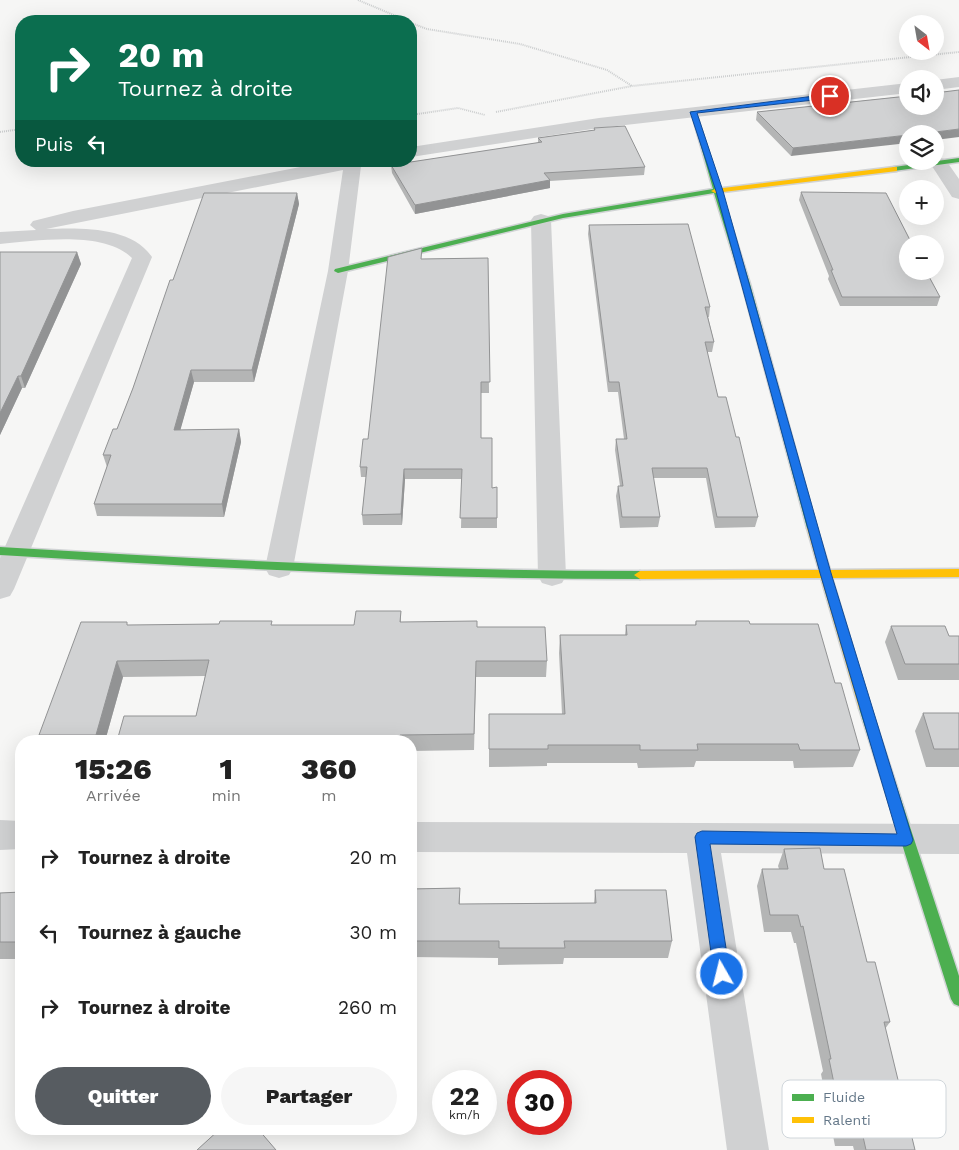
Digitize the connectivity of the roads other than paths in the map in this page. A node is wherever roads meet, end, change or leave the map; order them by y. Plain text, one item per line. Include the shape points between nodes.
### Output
1 (959, 82) edge
2 (944, 84) edge
3 (899, 89) edge
4 (693, 112) junction
5 (417, 151) edge
6 (959, 160) edge
7 (944, 162) edge
8 (331, 167) edge
9 (356, 167) edge
10 (899, 168) edge
11 (944, 170) edge
12 (720, 191) junction
13 (959, 194) edge
14 (541, 220) junction
15 (0, 237) edge
16 (338, 271) junction
17 (8, 551) edge
18 (279, 568) junction
19 (825, 573) junction
20 (959, 573) edge
21 (552, 576) junction
22 (0, 589) edge
23 (0, 835) edge
24 (15, 835) edge
25 (417, 836) edge
26 (702, 837) junction
27 (959, 839) edge
28 (906, 840) junction
29 (959, 999) edge
30 (748, 1150) edge

1 - 2 street
3 - 4 street
4 - 5 street
4 - 12 street
6 - 7 street
8 - 15 street via 73,216
9 - 16 street
10 - 12 street
11 - 13 street
12 - 14 street
12 - 19 street
14 - 16 street
14 - 21 street
15 - 17 street via 89,236 119,242 138,250 142,257
16 - 18 street
17 - 18 street
17 - 22 street
18 - 21 street
19 - 20 street
19 - 21 street
19 - 28 street
23 - 24 street
25 - 26 street
26 - 28 street
26 - 30 street
27 - 28 street
28 - 29 street

